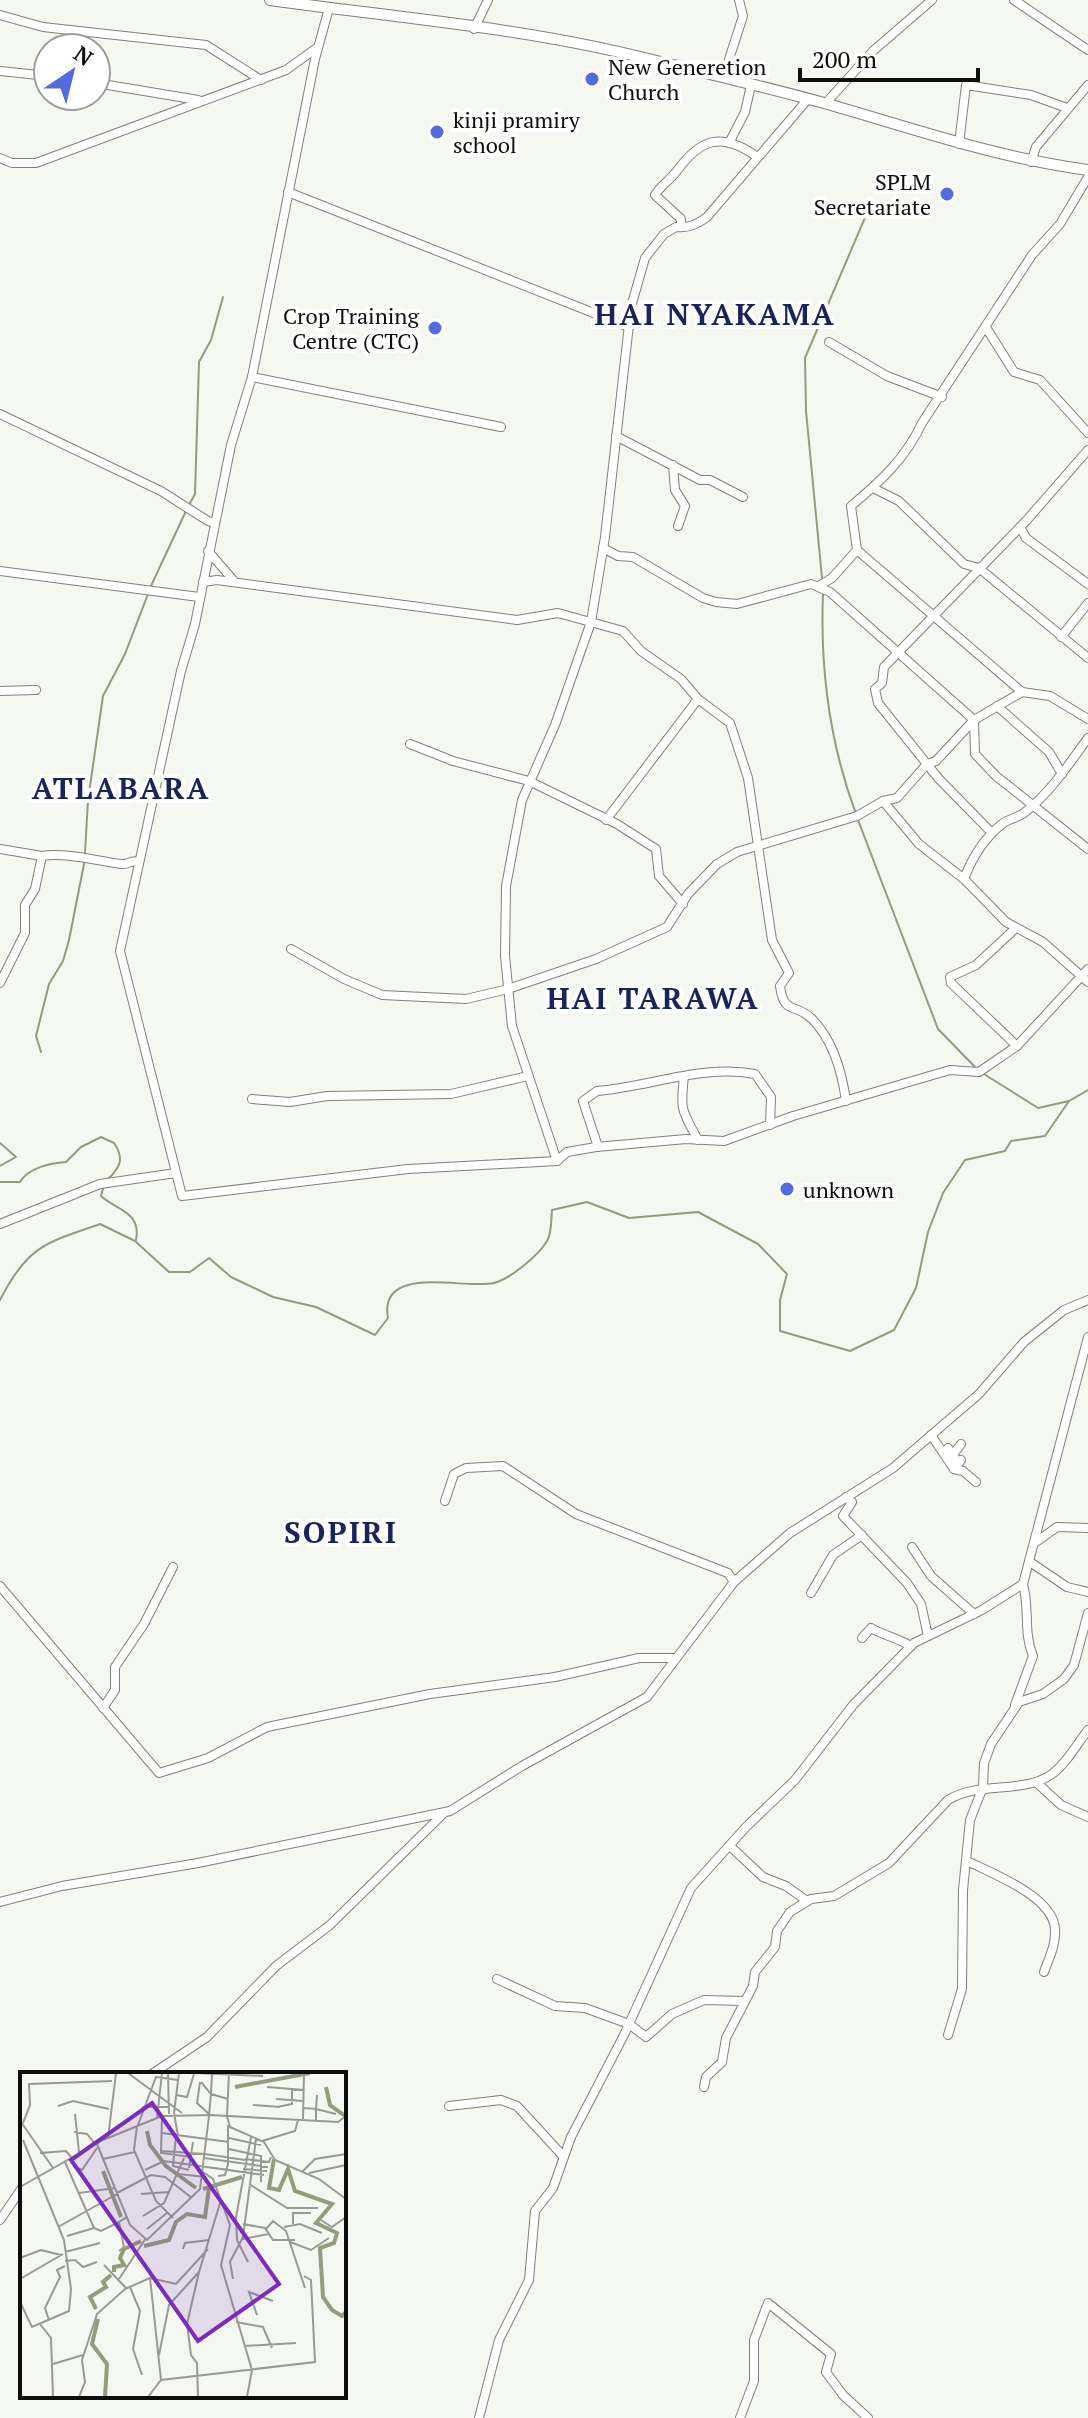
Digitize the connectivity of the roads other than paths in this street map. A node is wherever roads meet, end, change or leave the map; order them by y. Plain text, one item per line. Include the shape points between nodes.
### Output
1 (270, 0) edge
2 (488, 0) edge
3 (739, 0) edge
4 (932, 0) edge
5 (1014, 0) edge
6 (322, 5) edge
7 (0, 15) edge
8 (474, 29) junction
9 (318, 47) junction
10 (1088, 50) edge
11 (0, 71) edge
12 (32, 74) edge
13 (723, 78) junction
14 (261, 80) junction
15 (751, 85) junction
16 (1088, 85) edge
17 (112, 86) edge
18 (808, 99) junction
19 (199, 100) junction
20 (825, 104) junction
21 (1067, 108) junction
22 (729, 143) junction
23 (959, 144) junction
24 (756, 156) junction
25 (0, 158) edge
26 (1031, 162) junction
27 (1088, 170) edge
28 (1088, 177) edge
29 (288, 192) junction
30 (681, 227) junction
31 (629, 327) junction
32 (987, 329) junction
33 (829, 342) dead end
34 (252, 377) junction
35 (942, 397) junction
36 (0, 414) edge
37 (501, 427) dead end
38 (1088, 433) edge
39 (616, 436) junction
40 (1088, 450) edge
41 (673, 465) junction
42 (873, 488) junction
43 (743, 497) dead end
44 (215, 523) junction
45 (678, 526) dead end
46 (1020, 527) junction
47 (603, 548) junction
48 (857, 550) junction
49 (208, 551) junction
50 (979, 568) junction
51 (0, 571) edge
52 (203, 582) junction
53 (238, 583) junction
54 (1088, 584) edge
55 (819, 586) junction
56 (199, 597) junction
57 (1088, 603) edge
58 (935, 616) junction
59 (591, 622) junction
60 (1061, 637) junction
61 (898, 652) junction
62 (1088, 658) edge
63 (36, 690) dead end
64 (0, 691) edge
65 (1022, 692) junction
66 (698, 699) junction
67 (997, 706) junction
68 (1088, 719) edge
69 (974, 720) junction
70 (1088, 738) edge
71 (410, 744) dead end
72 (927, 764) junction
73 (1062, 774) junction
74 (529, 781) junction
75 (883, 801) junction
76 (1033, 803) junction
77 (606, 820) junction
78 (992, 833) junction
79 (759, 845) junction
80 (0, 849) edge
81 (1088, 849) edge
82 (42, 856) junction
83 (139, 862) junction
84 (964, 879) junction
85 (683, 904) junction
86 (1016, 928) junction
87 (291, 949) dead end
88 (1086, 976) edge
89 (0, 983) edge
90 (508, 989) junction
91 (1017, 1046) junction
92 (528, 1076) junction
93 (684, 1076) junction
94 (252, 1099) dead end
95 (846, 1101) junction
96 (770, 1125) junction
97 (698, 1140) junction
98 (598, 1147) junction
99 (557, 1161) junction
100 (176, 1173) junction
101 (0, 1224) edge
102 (1088, 1300) edge
103 (1088, 1337) edge
104 (931, 1435) junction
105 (961, 1444) dead end
106 (955, 1459) junction
107 (976, 1482) dead end
108 (846, 1497) junction
109 (445, 1501) dead end
110 (1088, 1528) edge
111 (862, 1535) junction
112 (1036, 1542) junction
113 (912, 1547) dead end
114 (1030, 1562) junction
115 (173, 1567) dead end
116 (734, 1582) junction
117 (1023, 1584) junction
118 (0, 1586) edge
119 (1088, 1592) edge
120 (811, 1593) dead end
121 (1088, 1613) edge
122 (974, 1614) junction
123 (928, 1636) junction
124 (862, 1638) dead end
125 (911, 1646) junction
126 (676, 1658) junction
127 (1015, 1707) junction
128 (103, 1708) junction
129 (1088, 1730) edge
130 (1036, 1782) junction
131 (983, 1787) junction
132 (443, 1814) junction
133 (1088, 1817) edge
134 (730, 1846) junction
135 (967, 1861) junction
136 (807, 1901) junction
137 (0, 1902) edge
138 (1044, 1972) dead end
139 (497, 1979) dead end
140 (744, 2001) junction
141 (629, 2024) junction
142 (948, 2035) dead end
143 (155, 2072) edge
144 (704, 2087) dead end
145 (449, 2106) dead end
146 (563, 2156) junction
147 (20, 2191) edge
148 (0, 2220) edge
149 (479, 2418) edge
150 (740, 2418) edge
151 (868, 2418) edge

1 - 6 main road
2 - 8 street
3 - 13 street via 743,16
4 - 20 street via 873,51
5 - 10 street
6 - 8 main road
6 - 9 street
7 - 14 street via 43,27 206,45
8 - 13 main road via 609,50
9 - 14 street
9 - 29 street
11 - 12 street
13 - 15 main road
14 - 19 street
15 - 18 main road
15 - 22 street
16 - 21 street
17 - 19 street
18 - 20 main road
18 - 24 street
19 - 25 street via 36,163
20 - 23 main road
21 - 23 street via 1031,95 966,85
21 - 26 street via 1036,147
22 - 24 street
22 - 30 street via 696,148 656,192 681,219
23 - 26 main road
24 - 30 street via 707,217
26 - 27 main road
28 - 32 street
29 - 31 street
29 - 34 street
30 - 31 street via 664,234 645,258
31 - 39 street
32 - 35 street
32 - 38 street via 1014,372 1040,380
33 - 35 street via 887,376
34 - 37 street
34 - 44 street via 239,409
35 - 42 street via 912,445
36 - 44 street via 161,491
39 - 41 street
39 - 47 street
40 - 46 street
41 - 43 street
41 - 45 street via 675,490 685,506
42 - 48 street via 851,506
42 - 50 street via 899,501 964,564
44 - 49 street
46 - 50 street
46 - 54 street via 1026,538
47 - 55 street via 633,557 716,602 737,604 792,587
47 - 59 street
48 - 55 street
48 - 58 street
49 - 52 street
49 - 53 street
50 - 58 street
50 - 60 street
51 - 56 street
52 - 53 street
52 - 56 street
53 - 59 street via 517,620 547,613
55 - 61 street
56 - 83 street
57 - 60 street
58 - 61 street
58 - 65 street
59 - 66 street via 629,635
59 - 74 street
60 - 62 street
61 - 69 street
61 - 72 street via 875,689 878,703
63 - 64 street
65 - 67 street
65 - 68 street via 1050,696
66 - 77 street
66 - 79 street via 720,713 739,740
67 - 69 street
67 - 73 street via 1049,752
69 - 72 street
69 - 76 street via 975,754
70 - 73 street
71 - 74 street
72 - 75 street via 897,798
72 - 78 street
73 - 76 street
74 - 77 street
74 - 90 street via 504,899
75 - 79 street via 857,816
75 - 84 street via 919,844
76 - 78 street
76 - 81 street
77 - 85 street via 656,849 659,876
78 - 84 street via 973,856
79 - 85 street via 717,864
79 - 95 street via 769,925 789,973 780,986 782,1001 811,1018 830,1045
80 - 82 street
82 - 83 street
82 - 89 street via 35,889 25,905 25,933
83 - 100 street via 120,951
84 - 86 street
85 - 90 street via 667,927 596,959
86 - 88 street
86 - 91 street via 976,965 950,977
87 - 90 street via 382,995 466,999
88 - 91 street
90 - 92 street via 516,1043
91 - 95 street via 979,1072 950,1070
92 - 94 street via 451,1094
92 - 99 street
93 - 96 street via 755,1074 771,1097
93 - 97 street via 681,1105
93 - 98 street via 597,1091 583,1101
95 - 96 street
96 - 97 street via 724,1141
97 - 98 street
98 - 99 street via 567,1152
99 - 100 street via 408,1169 182,1196
100 - 101 street via 98,1184
102 - 104 street via 1064,1310 1024,1342 979,1394
103 - 112 street
104 - 106 street
104 - 108 street via 893,1468
105 - 106 street
106 - 107 street
108 - 111 street via 852,1502 843,1516
108 - 116 street via 790,1533
109 - 116 street via 454,1474 503,1466 576,1514 728,1573
110 - 112 street via 1057,1527
111 - 120 street via 833,1555
111 - 123 street via 921,1604
112 - 114 street
113 - 122 street via 931,1576
114 - 117 street
114 - 119 street via 1067,1587
115 - 128 street via 115,1667 115,1690
116 - 126 street
117 - 122 street
117 - 127 street via 1026,1635 1033,1656
118 - 128 street
121 - 127 street via 1074,1665 1064,1679
122 - 123 street
123 - 125 street
124 - 125 street via 871,1628
125 - 134 street
126 - 128 street via 639,1658 267,1727 208,1758 159,1773
126 - 132 street via 647,1697
127 - 131 street via 991,1744
129 - 130 street via 1055,1772
130 - 131 street
130 - 133 street via 1061,1805
131 - 135 street via 970,1820
131 - 136 street via 948,1800 889,1863 834,1896
132 - 137 street
132 - 143 street via 330,1925 276,1966 207,2037
134 - 136 street via 763,1877
134 - 141 street via 691,1888
135 - 138 street via 1007,1878 1048,1914 1055,1936
135 - 142 street via 962,1989
136 - 140 street via 782,1924
139 - 141 street via 555,2006 585,2008
140 - 141 street via 697,2003 672,2014 646,2037
140 - 144 street via 726,2038 722,2062 706,2077
141 - 146 street
145 - 146 street via 501,2100 517,2106
146 - 149 street via 553,2188 535,2211 529,2280 499,2340
147 - 148 street
150 - 151 street via 754,2381 754,2340 768,2303 831,2354 826,2372

